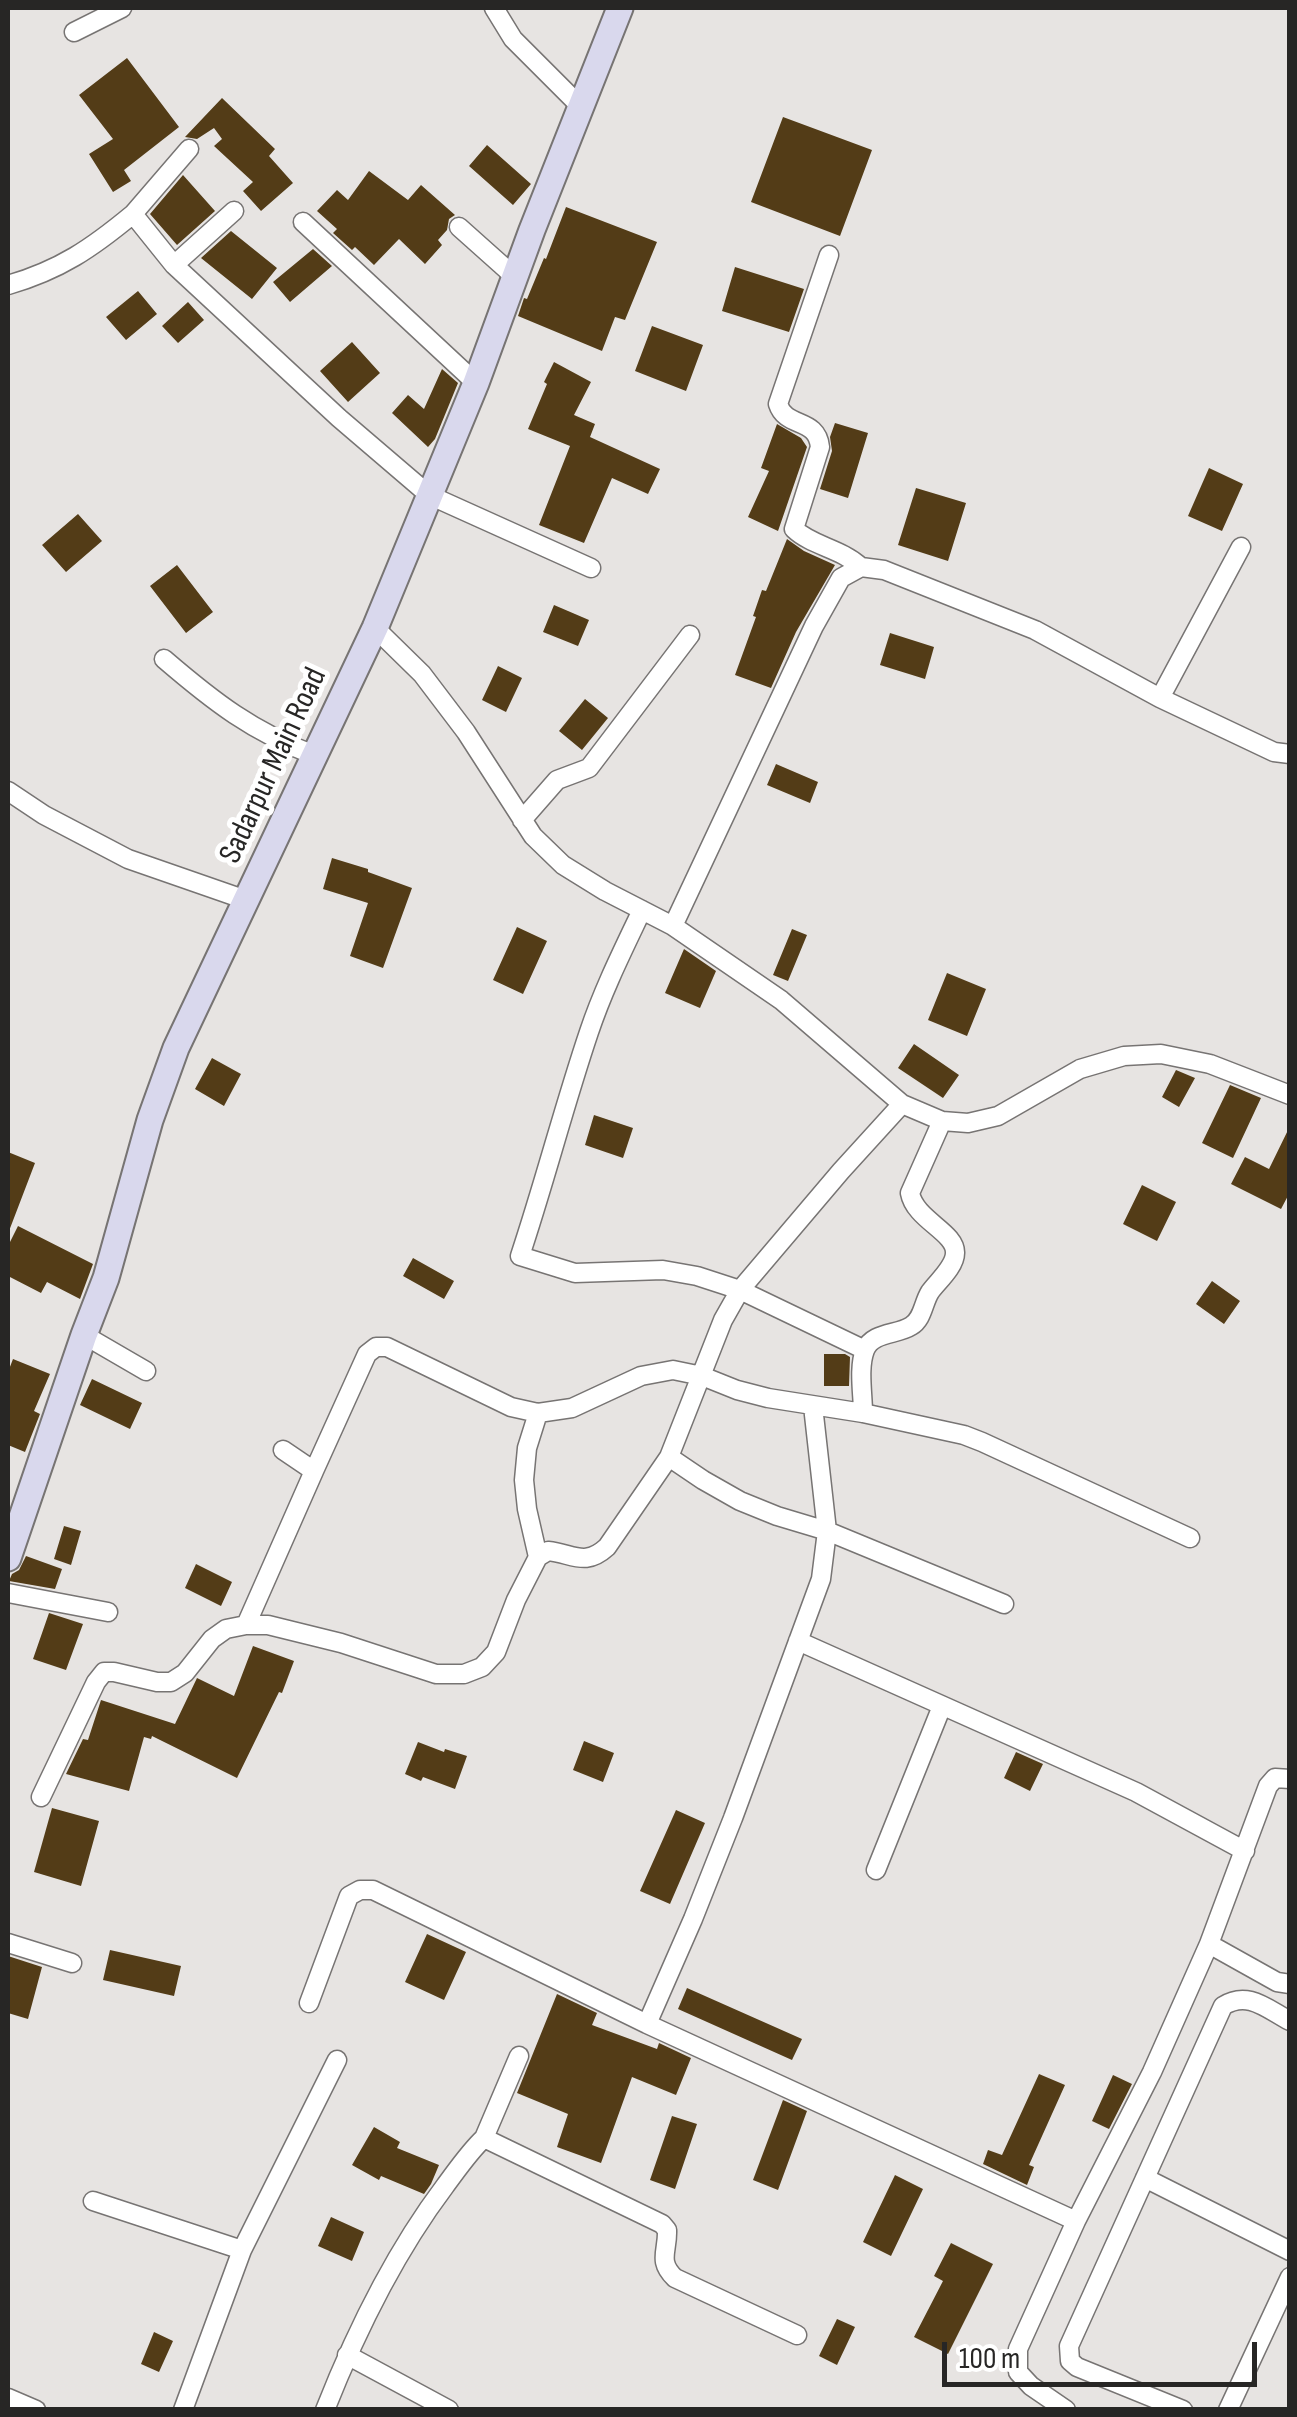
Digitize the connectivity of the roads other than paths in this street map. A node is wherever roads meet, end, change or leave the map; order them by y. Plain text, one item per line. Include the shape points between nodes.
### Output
1 (122, 8) edge
2 (494, 8) edge
3 (620, 8) edge
4 (74, 32) dead end
5 (582, 107) junction
6 (189, 149) dead end
7 (234, 211) dead end
8 (133, 214) junction
9 (303, 222) dead end
10 (458, 227) dead end
11 (829, 255) dead end
12 (174, 265) junction
13 (515, 277) junction
14 (8, 285) edge
15 (476, 383) junction
16 (429, 495) junction
17 (1241, 548) dead end
18 (861, 567) junction
19 (591, 568) dead end
20 (376, 628) junction
21 (690, 635) dead end
22 (164, 660) dead end
23 (1160, 698) junction
24 (1290, 754) edge
25 (314, 755) junction
26 (8, 791) edge
27 (522, 820) junction
28 (246, 900) junction
29 (642, 910) junction
30 (673, 926) junction
31 (1290, 1095) edge
32 (902, 1104) junction
33 (942, 1121) junction
34 (740, 1290) junction
35 (84, 1335) junction
36 (865, 1350) junction
37 (146, 1371) dead end
38 (702, 1376) junction
39 (813, 1406) junction
40 (538, 1413) junction
41 (864, 1413) junction
42 (282, 1450) dead end
43 (669, 1456) junction
44 (314, 1472) junction
45 (827, 1531) junction
46 (1190, 1538) dead end
47 (538, 1557) junction
48 (8, 1558) edge
49 (8, 1592) edge
50 (1004, 1604) dead end
51 (108, 1612) dead end
52 (246, 1624) junction
53 (798, 1642) junction
54 (942, 1706) junction
55 (1290, 1779) edge
56 (41, 1797) dead end
57 (1245, 1850) junction
58 (876, 1870) dead end
59 (8, 1943) edge
60 (1209, 1944) junction
61 (72, 1963) dead end
62 (1290, 1984) edge
63 (309, 2004) dead end
64 (1290, 2022) edge
65 (647, 2024) junction
66 (519, 2056) dead end
67 (337, 2060) dead end
68 (484, 2138) junction
69 (1146, 2178) junction
70 (92, 2201) dead end
71 (1076, 2220) junction
72 (242, 2250) junction
73 (1290, 2251) edge
74 (1290, 2277) edge
75 (798, 2334) dead end
76 (347, 2355) junction
77 (8, 2398) edge
78 (36, 2410) edge
79 (183, 2410) edge
80 (325, 2410) edge
81 (448, 2410) edge
82 (1066, 2410) edge
83 (1183, 2410) edge
84 (1228, 2410) edge

1 - 4 street
2 - 5 street via 512,39
3 - 5 street, Sadarpur Main Road
5 - 13 street, Sadarpur Main Road
6 - 8 street
7 - 12 street
8 - 12 street
8 - 14 street via 92,248
9 - 15 street
10 - 13 street
11 - 18 street via 778,404 784,416 819,436 794,528
12 - 16 street
13 - 15 street, Sadarpur Main Road
15 - 16 street, Sadarpur Main Road
16 - 19 street
16 - 20 street, Sadarpur Main Road
17 - 23 street
18 - 23 street via 1036,630
18 - 30 street via 841,578 814,626
20 - 25 street, Sadarpur Main Road
20 - 27 street via 422,674
21 - 27 street via 589,768 557,780
22 - 25 street via 244,722
23 - 24 street
25 - 28 street, Sadarpur Main Road
26 - 28 street via 128,860
27 - 29 street via 563,865
28 - 35 street, Sadarpur Main Road via 176,1048
29 - 30 street
29 - 34 street via 589,1030 520,1256 575,1273 663,1270
30 - 32 street via 782,1000
31 - 33 street via 1210,1064 1162,1054 1124,1056 1080,1068 998,1116
32 - 33 street
32 - 34 street
33 - 36 street via 910,1193 917,1211 956,1252 919,1319 872,1339
34 - 36 street
34 - 38 street
35 - 37 street
35 - 48 street, Sadarpur Main Road
36 - 41 street
38 - 39 street
38 - 40 street via 673,1370 641,1376 572,1408
38 - 43 street
39 - 41 street
39 - 45 street
40 - 44 street via 376,1347
40 - 47 street via 524,1480
41 - 46 street via 964,1435
42 - 44 street
43 - 45 street via 740,1501
43 - 47 street via 595,1558 548,1551
44 - 52 street
45 - 50 street
45 - 53 street via 821,1579
47 - 52 street via 496,1652 464,1674 436,1674 342,1643
49 - 51 street
52 - 56 street via 212,1639 171,1682 104,1672
53 - 54 street
53 - 65 street
54 - 57 street via 1136,1792
54 - 58 street
55 - 57 street via 1276,1778 1268,1786
57 - 60 street
59 - 61 street
60 - 62 street
60 - 71 street
63 - 65 street via 349,1896 373,1890
64 - 69 street via 1250,2000 1235,1998 1223,2006
65 - 71 street
66 - 68 street
67 - 72 street
68 - 75 street via 662,2224 666,2270 675,2278
68 - 76 street via 411,2236
69 - 73 street
69 - 83 street via 1069,2346 1070,2361
70 - 72 street
71 - 82 street via 1018,2349 1018,2372
72 - 79 street
74 - 84 street
76 - 80 street
76 - 81 street
77 - 78 street

